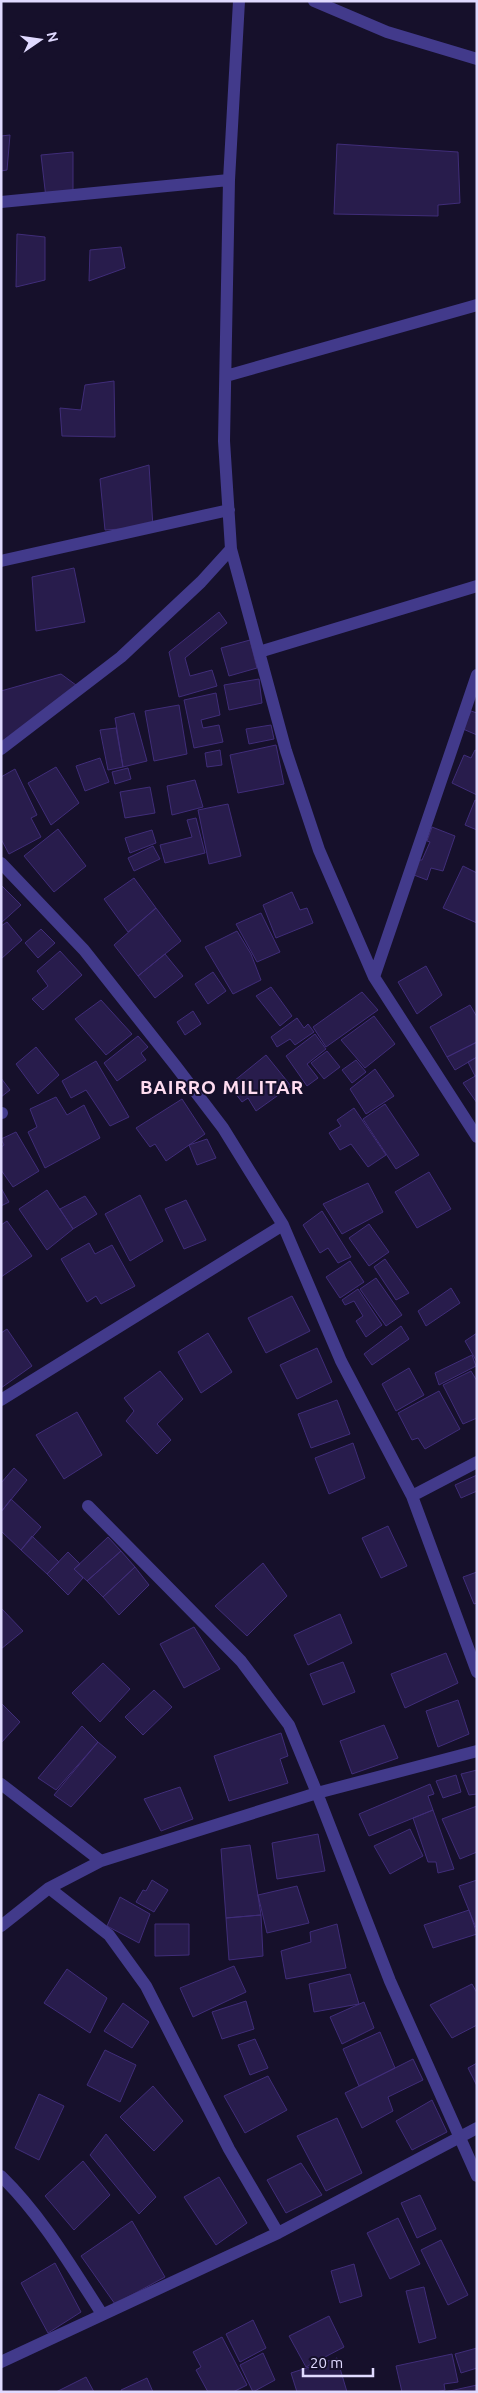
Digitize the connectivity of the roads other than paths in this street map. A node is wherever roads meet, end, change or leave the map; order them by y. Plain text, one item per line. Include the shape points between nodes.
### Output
1 (239, 1) edge
2 (314, 1) edge
3 (477, 58) edge
4 (228, 180) junction
5 (1, 202) edge
6 (477, 305) edge
7 (226, 376) junction
8 (229, 510) junction
9 (231, 549) junction
10 (1, 561) edge
11 (477, 586) edge
12 (259, 652) junction
13 (477, 675) edge
14 (1, 749) edge
15 (1, 862) edge
16 (374, 977) junction
17 (477, 1137) edge
18 (283, 1225) junction
19 (1, 1400) edge
20 (477, 1462) edge
21 (412, 1496) junction
22 (88, 1506) dead end
23 (477, 1672) edge
24 (477, 1751) edge
25 (1, 1784) edge
26 (317, 1793) junction
27 (101, 1861) junction
28 (49, 1888) junction
29 (1, 1926) edge
30 (477, 2128) edge
31 (458, 2136) junction
32 (1, 2176) edge
33 (477, 2176) edge
34 (278, 2233) junction
35 (102, 2314) junction
36 (1, 2362) edge

1 - 4 street
2 - 3 street via 387,32
4 - 5 street
4 - 7 street
6 - 7 street
7 - 8 street via 224,441
8 - 9 street
8 - 10 street
9 - 12 street
9 - 14 street via 201,582 121,657
11 - 12 street
12 - 16 street via 286,751 319,850
13 - 16 street
15 - 18 street via 84,950 175,1065 223,1128
16 - 17 street
18 - 19 street
18 - 21 street via 341,1361
20 - 21 street
21 - 23 street
22 - 26 street via 241,1661 288,1725
24 - 26 street
25 - 27 street
26 - 27 street
26 - 31 street via 390,1981
27 - 28 street
28 - 29 street
28 - 34 street via 109,1935 146,1986 229,2149
30 - 31 street
31 - 33 street
31 - 34 street
32 - 35 street via 23,2197 47,2229
34 - 35 street
35 - 36 street

